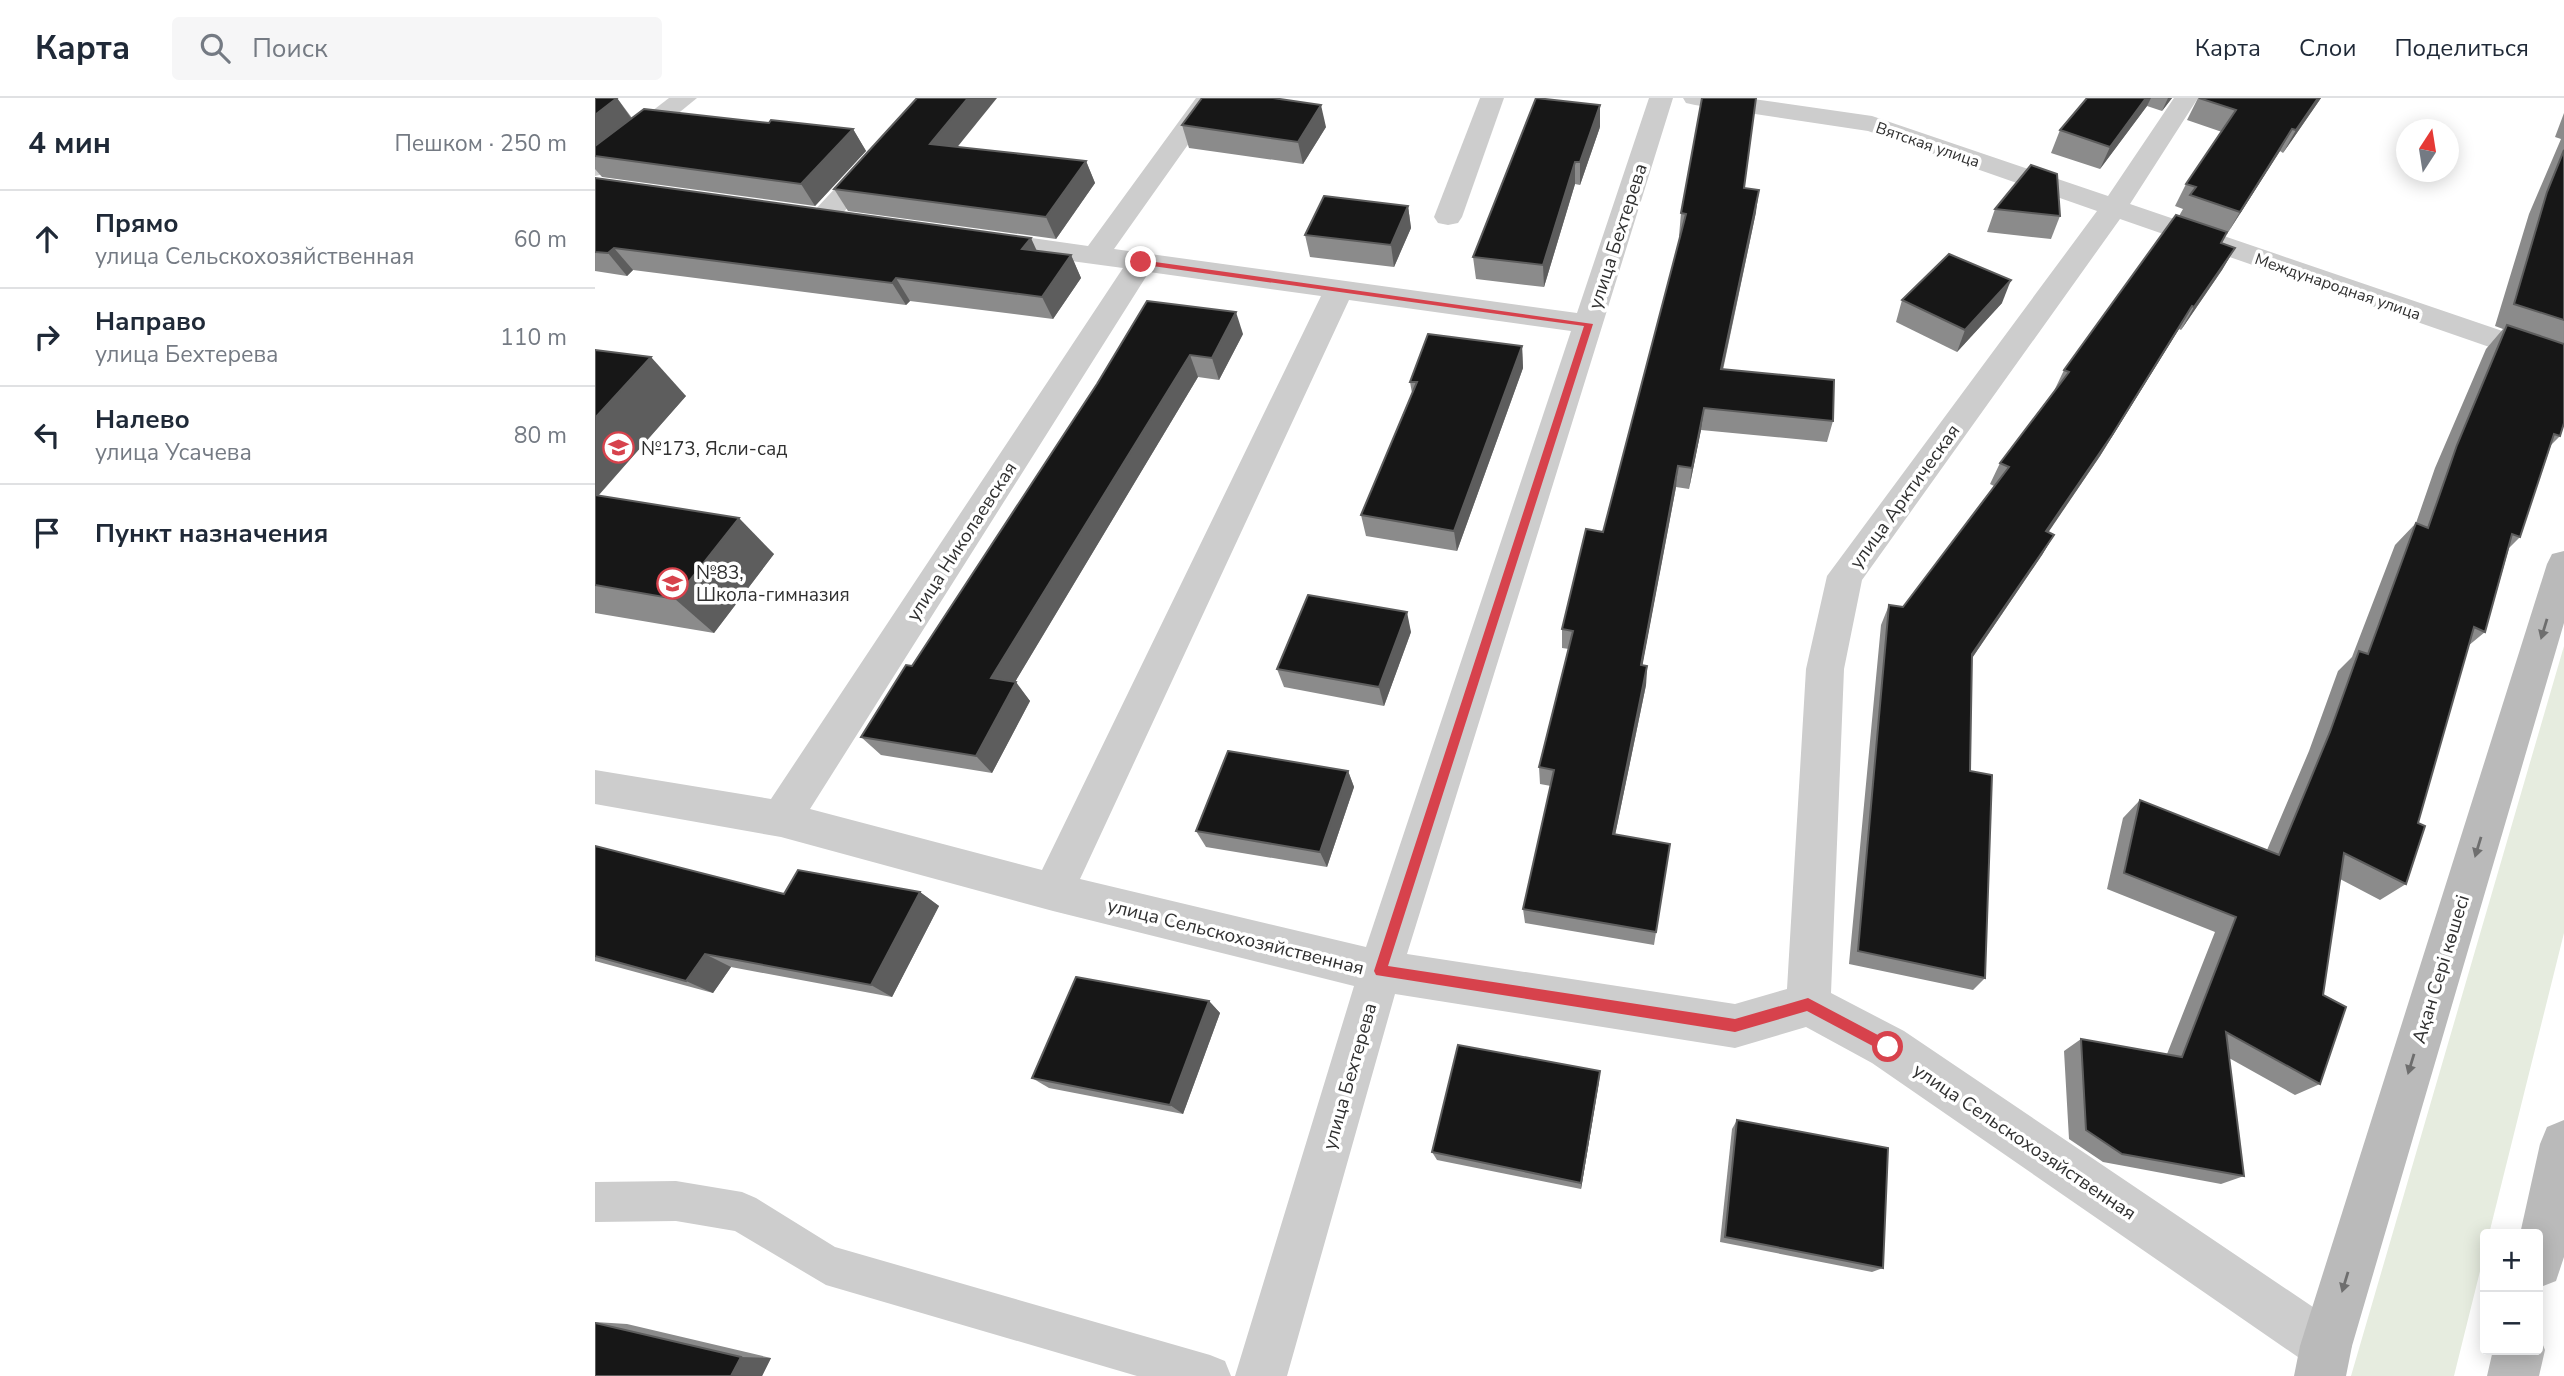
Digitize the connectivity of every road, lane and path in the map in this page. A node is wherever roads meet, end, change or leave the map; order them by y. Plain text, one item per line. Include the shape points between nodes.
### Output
1 (685, 98) edge
2 (1209, 98) edge
3 (1492, 98) edge
4 (1661, 98) edge
5 (1695, 98) edge
6 (2186, 98) edge
7 (897, 137) edge
8 (599, 181) edge
9 (2113, 209) junction
10 (823, 218) edge
11 (1448, 218) dead end
12 (959, 237) edge
13 (1095, 256) junction
14 (1141, 262) junction
15 (1339, 290) junction
16 (1589, 324) junction
17 (2564, 363) edge
18 (2564, 564) edge
19 (595, 787) edge
20 (781, 819) junction
21 (1053, 892) junction
22 (1380, 971) junction
23 (1808, 1005) junction
24 (2564, 1144) edge
25 (595, 1202) edge
26 (2543, 1240) edge
27 (2518, 1355) edge
28 (2323, 1361) edge
29 (1210, 1376) edge
30 (1261, 1376) edge
31 (2513, 1376) edge

1 - 8 street
2 - 13 street
3 - 11 street
4 - 16 street, улица Бехтерева
5 - 9 street, Вятская улица via 1872,124
6 - 9 street, улица Арктическая
7 - 10 street
9 - 17 street, Международная улица
9 - 23 street, улица Арктическая via 1845,576 1825,669
12 - 13 street
13 - 14 street
14 - 15 street
14 - 20 street, улица Николаевская
15 - 16 street
15 - 21 street
16 - 22 street, улица Бехтерева
18 -> 28 street, Ақан Сері көшесі
19 - 20 street, улица Сельскохозяйственная
20 - 21 street, улица Сельскохозяйственная
21 - 22 street, улица Сельскохозяйственная
22 - 23 street, улица Сельскохозяйственная via 1735,1026
22 - 30 street, улица Бехтерева
23 - 28 street, улица Сельскохозяйственная via 1888,1047
24 - 26 street
25 - 29 lane via 676,1201 742,1212 826,1265
27 - 31 street

